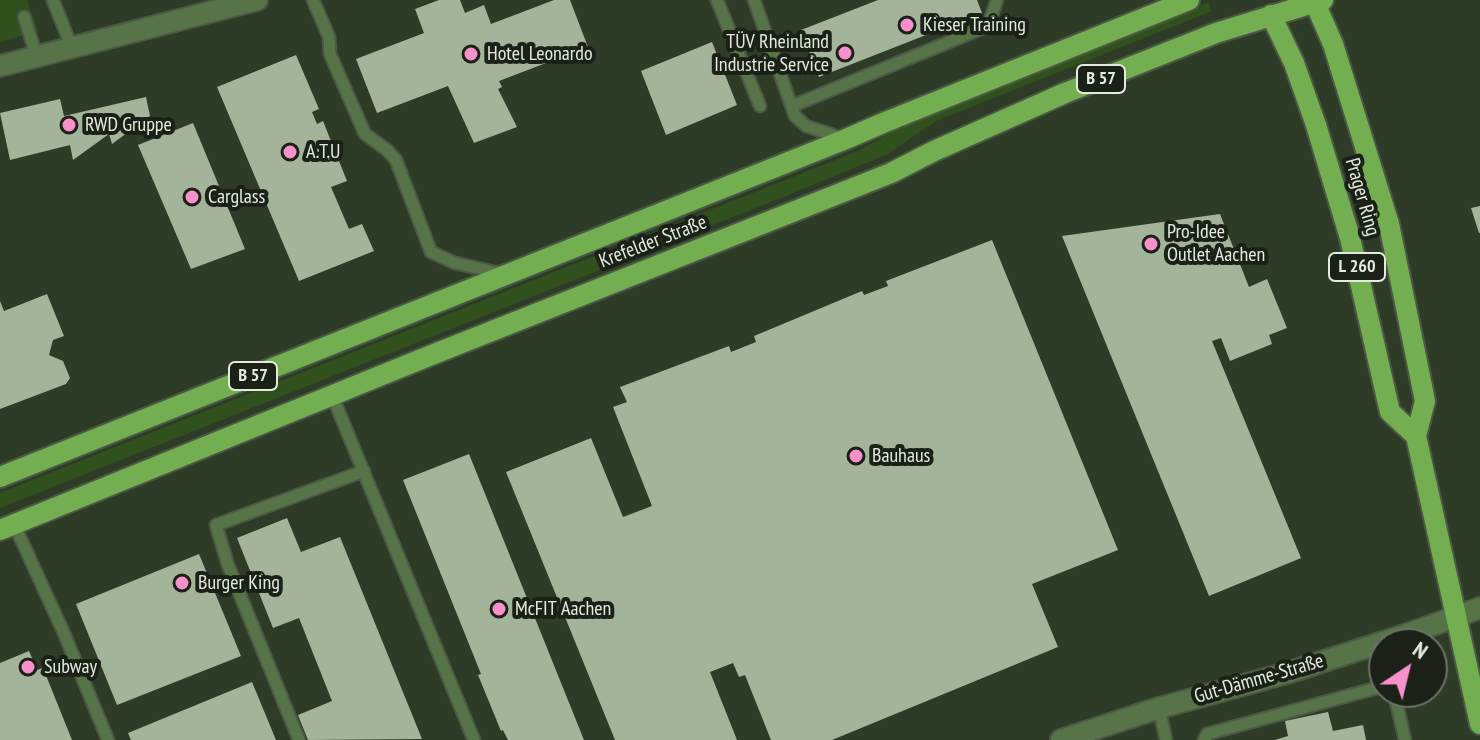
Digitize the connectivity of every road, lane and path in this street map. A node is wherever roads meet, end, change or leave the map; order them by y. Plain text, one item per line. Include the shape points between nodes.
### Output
1 (53, 0) edge
2 (257, 0) edge
3 (313, 0) edge
4 (717, 0) edge
5 (754, 0) edge
6 (997, 0) edge
7 (1189, 0) edge
8 (1319, 1) edge
9 (1271, 15) junction
10 (24, 17) dead end
11 (72, 48) junction
12 (37, 57) junction
13 (0, 66) edge
14 (760, 106) dead end
15 (792, 106) junction
16 (846, 139) junction
17 (507, 275) junction
18 (332, 395) junction
19 (1416, 436) junction
20 (364, 471) junction
21 (0, 477) edge
22 (7, 527) edge
23 (1480, 608) edge
24 (1457, 616) junction
25 (1368, 690) edge
26 (1159, 708) junction
27 (1398, 708) edge
28 (1480, 724) edge
29 (1073, 738) edge
30 (108, 740) edge
31 (299, 740) edge
32 (474, 740) edge
33 (1166, 740) edge
34 (1204, 740) edge
35 (1405, 740) edge

1 - 11 lane
2 - 11 street
3 - 17 lane via 365,134 396,160 431,252
4 - 14 lane
5 - 15 lane
6 - 15 lane via 988,26
7 - 16 main road, Krefelder Straße / B 57
8 - 9 main road, Krefelder Straße / B 57
8 - 19 main road, Prager Ring / L 260 via 1389,224 1425,401
9 - 18 main road, Krefelder Straße / B 57 via 1079,88 891,173
9 - 19 main road, Prager Ring / L 260 via 1321,139 1390,412
10 - 12 lane
11 - 12 street
12 - 13 street
15 - 16 lane via 806,126
16 - 17 main road, Krefelder Straße / B 57
17 - 21 main road, Krefelder Straße / B 57
18 - 20 lane
18 - 22 main road, Krefelder Straße / B 57
19 - 24 main road, Prager Ring / L 260
20 - 31 lane via 216,525
20 - 32 lane
22 - 30 lane via 63,631
23 - 24 street, Gut-Dämme-Straße
24 - 26 street, Gut-Dämme-Straße via 1287,673
24 - 28 main road, Prager Ring / L 260
25 - 34 lane via 1207,734
26 - 29 street, Gut-Dämme-Straße
26 - 33 lane
27 - 35 lane

